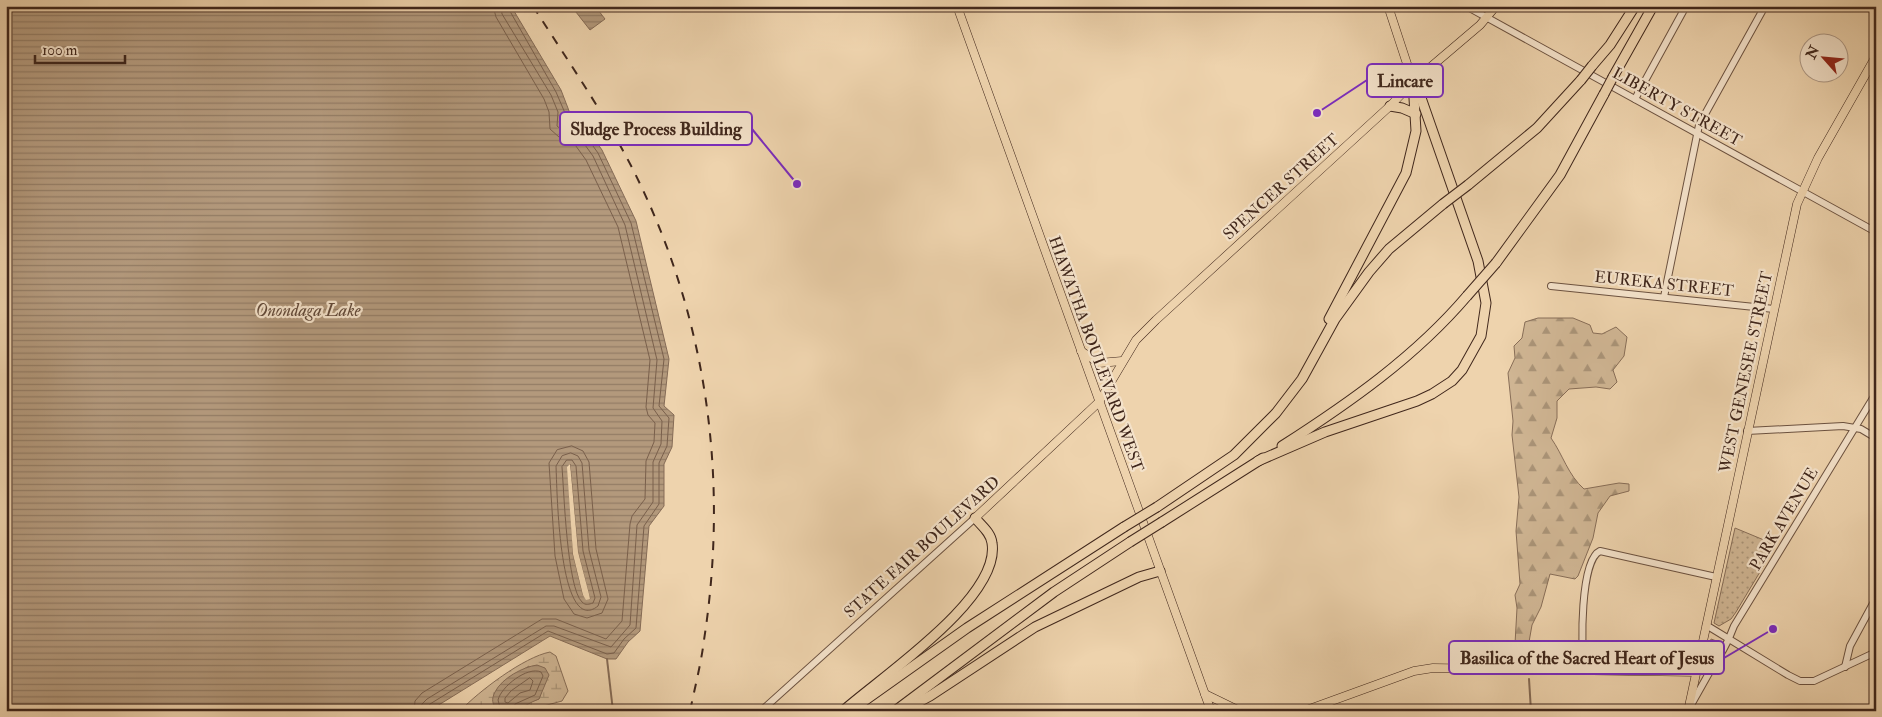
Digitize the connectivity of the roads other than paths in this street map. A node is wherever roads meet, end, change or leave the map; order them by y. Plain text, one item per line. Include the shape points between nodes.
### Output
1 (956, 6) edge
2 (1388, 6) edge
3 (1466, 6) edge
4 (1496, 6) edge
5 (1635, 6) edge
6 (1653, 6) edge
7 (1686, 6) edge
8 (1765, 6) edge
9 (1487, 18) junction
10 (1876, 56) edge
11 (1413, 82) junction
12 (1635, 99) junction
13 (1390, 106) junction
14 (1416, 114) junction
15 (1697, 132) junction
16 (1801, 191) junction
17 (1876, 232) edge
18 (1551, 286) dead end
19 (1664, 297) junction
20 (1774, 309) junction
21 (1079, 348) junction
22 (1317, 351) junction
23 (1122, 361) junction
24 (1876, 393) edge
25 (1099, 402) junction
26 (1854, 428) junction
27 (1748, 431) junction
28 (1876, 438) edge
29 (1258, 461) junction
30 (975, 518) junction
31 (1160, 571) junction
32 (1716, 577) junction
33 (1876, 598) edge
34 (1706, 625) junction
35 (1729, 639) junction
36 (1876, 652) edge
37 (1717, 659) junction
38 (1845, 667) junction
39 (1584, 668) junction
40 (1696, 672) junction
41 (1205, 694) junction
42 (761, 711) edge
43 (843, 711) edge
44 (850, 711) edge
45 (895, 711) edge
46 (902, 711) edge
47 (1210, 711) edge
48 (1240, 711) edge
49 (1304, 711) edge
50 (1688, 711) edge

1 - 21 main road, HIAWATHA BOULEVARD WEST
2 - 11 main road
3 - 9 street, LIBERTY STREET
4 - 9 main road, SPENCER STREET
5 - 22 highway, bridge via 1581,80 1538,128 1389,249 1334,319
6 - 29 highway, bridge via 1560,175 1496,263 1409,354 1370,386
7 - 12 street
8 - 15 street
9 - 11 main road, SPENCER STREET
9 - 12 street, LIBERTY STREET
10 - 16 main road, WEST GENESEE STREET
11 - 13 main road, SPENCER STREET
11 - 14 highway
11 - 29 highway via 1478,261 1486,303 1481,336 1462,370 1432,394 1325,432
12 - 15 street, LIBERTY STREET
13 - 14 highway
13 - 23 main road, SPENCER STREET via 1156,320 1136,340
14 - 22 highway via 1416,131 1406,173 1335,306
15 - 16 street, LIBERTY STREET
15 - 19 street
16 - 17 street, LIBERTY STREET
16 - 20 main road, WEST GENESEE STREET
18 - 19 street, EUREKA STREET
19 - 20 street, EUREKA STREET
20 - 27 main road, WEST GENESEE STREET
21 - 23 main road via 1099,363
21 - 25 main road, HIAWATHA BOULEVARD WEST
22 - 44 highway, bridge via 1293,392 1254,437 1220,466 967,628
23 - 25 main road, SPENCER STREET
24 - 26 street, PARK AVENUE
25 - 30 main road, STATE FAIR BOULEVARD
25 - 31 main road, HIAWATHA BOULEVARD WEST
26 - 27 street via 1825,426
26 - 28 street
26 - 35 street, PARK AVENUE
27 - 32 main road, WEST GENESEE STREET
29 - 45 highway, bridge via 1054,592
30 - 42 street, STATE FAIR BOULEVARD
30 - 43 highway via 992,542 990,566 985,578 958,614
31 - 41 main road, HIAWATHA BOULEVARD WEST
31 - 46 highway via 1139,577 1035,627
32 - 34 main road, WEST GENESEE STREET
32 - 39 street via 1596,553 1591,562 1582,610
33 - 38 street via 1850,646
34 - 35 street
34 - 40 main road, WEST GENESEE STREET
35 - 37 street, PARK AVENUE
35 - 38 street via 1800,681 1814,682
36 - 38 street
37 - 40 street, PARK AVENUE via 1710,667
37 - 50 street, PARK AVENUE
39 - 40 main road
39 - 49 main road via 1433,668 1414,671
40 - 50 main road, WEST GENESEE STREET
41 - 47 main road, HIAWATHA BOULEVARD WEST
41 - 48 main road

